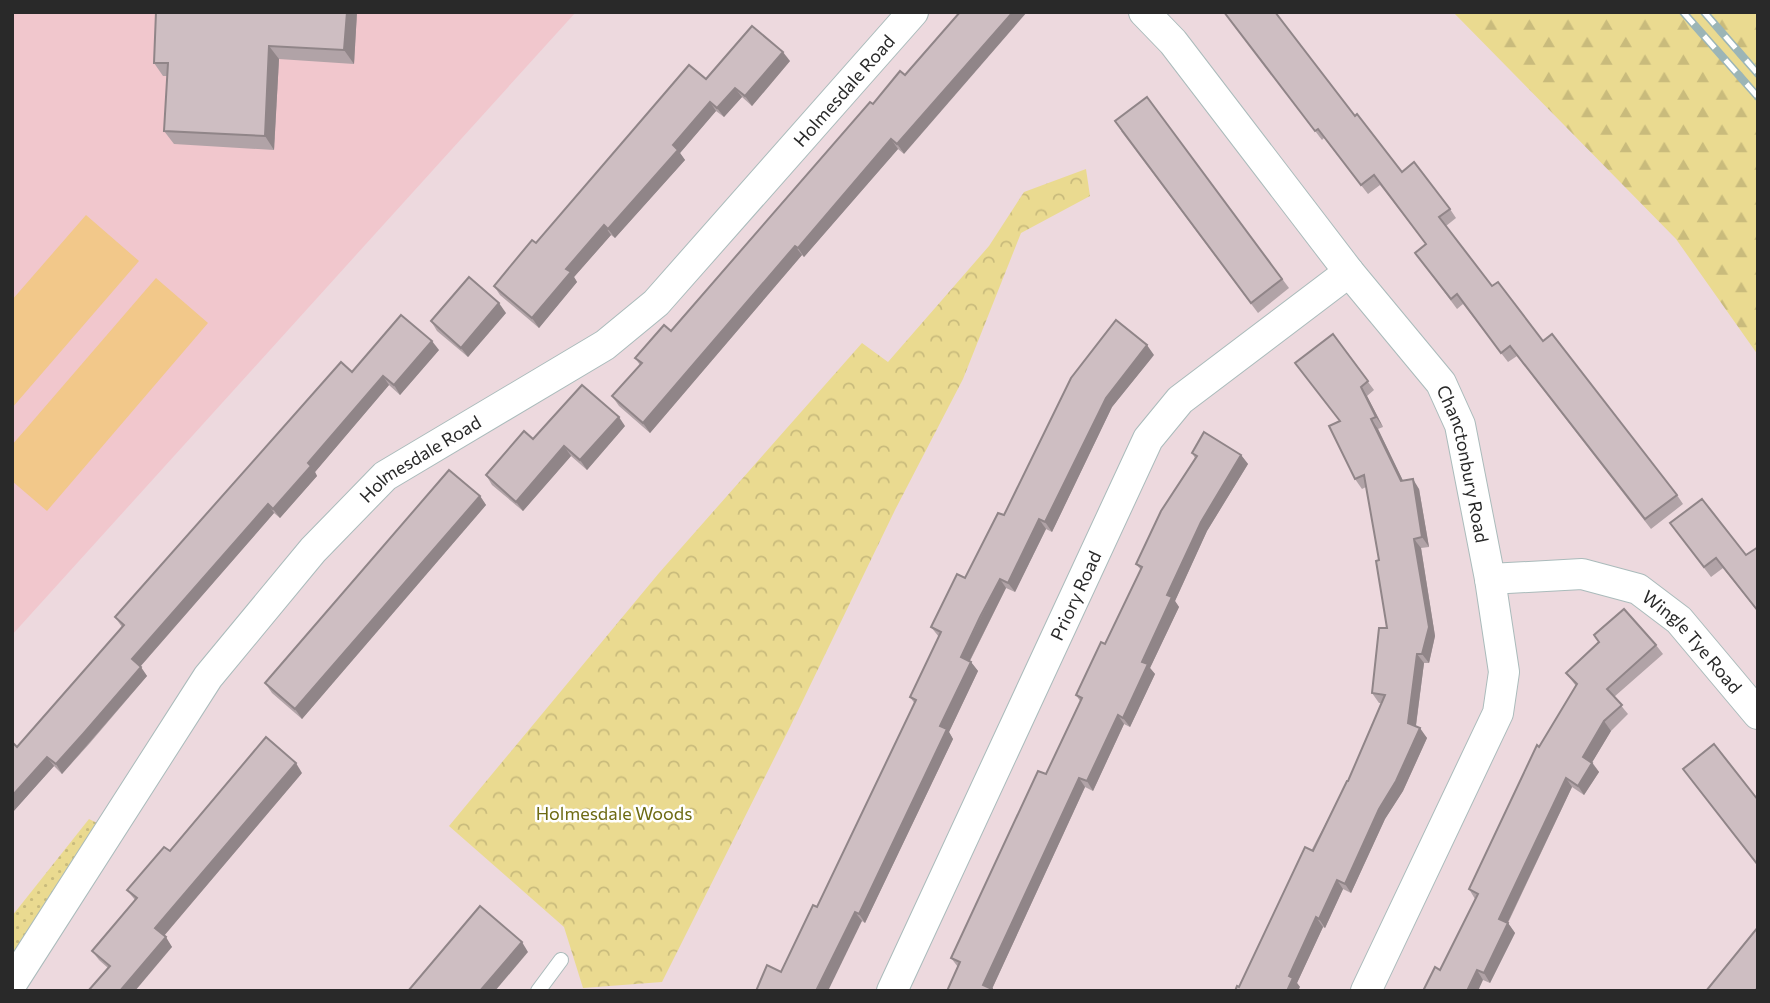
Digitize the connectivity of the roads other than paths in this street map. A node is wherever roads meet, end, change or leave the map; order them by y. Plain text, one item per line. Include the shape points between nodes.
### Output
1 (913, 12) edge
2 (1144, 12) edge
3 (1349, 272) junction
4 (1490, 579) junction
5 (1758, 715) edge
6 (561, 960) dead end
7 (12, 983) edge
8 (538, 991) edge
9 (892, 991) edge
10 (1366, 991) edge

1 - 7 street, Holmesdale Road via 656,303 605,345 385,476 313,550 208,677
2 - 3 street, Chanctonbury Road via 1173,42
3 - 4 street, Chanctonbury Road via 1441,383 1460,425
3 - 9 street, Priory Road via 1180,400 1149,439
4 - 5 street, Wingle Tye Road via 1582,574 1638,589 1679,620
4 - 10 street, Chanctonbury Road via 1504,672 1498,713
6 - 8 lane

